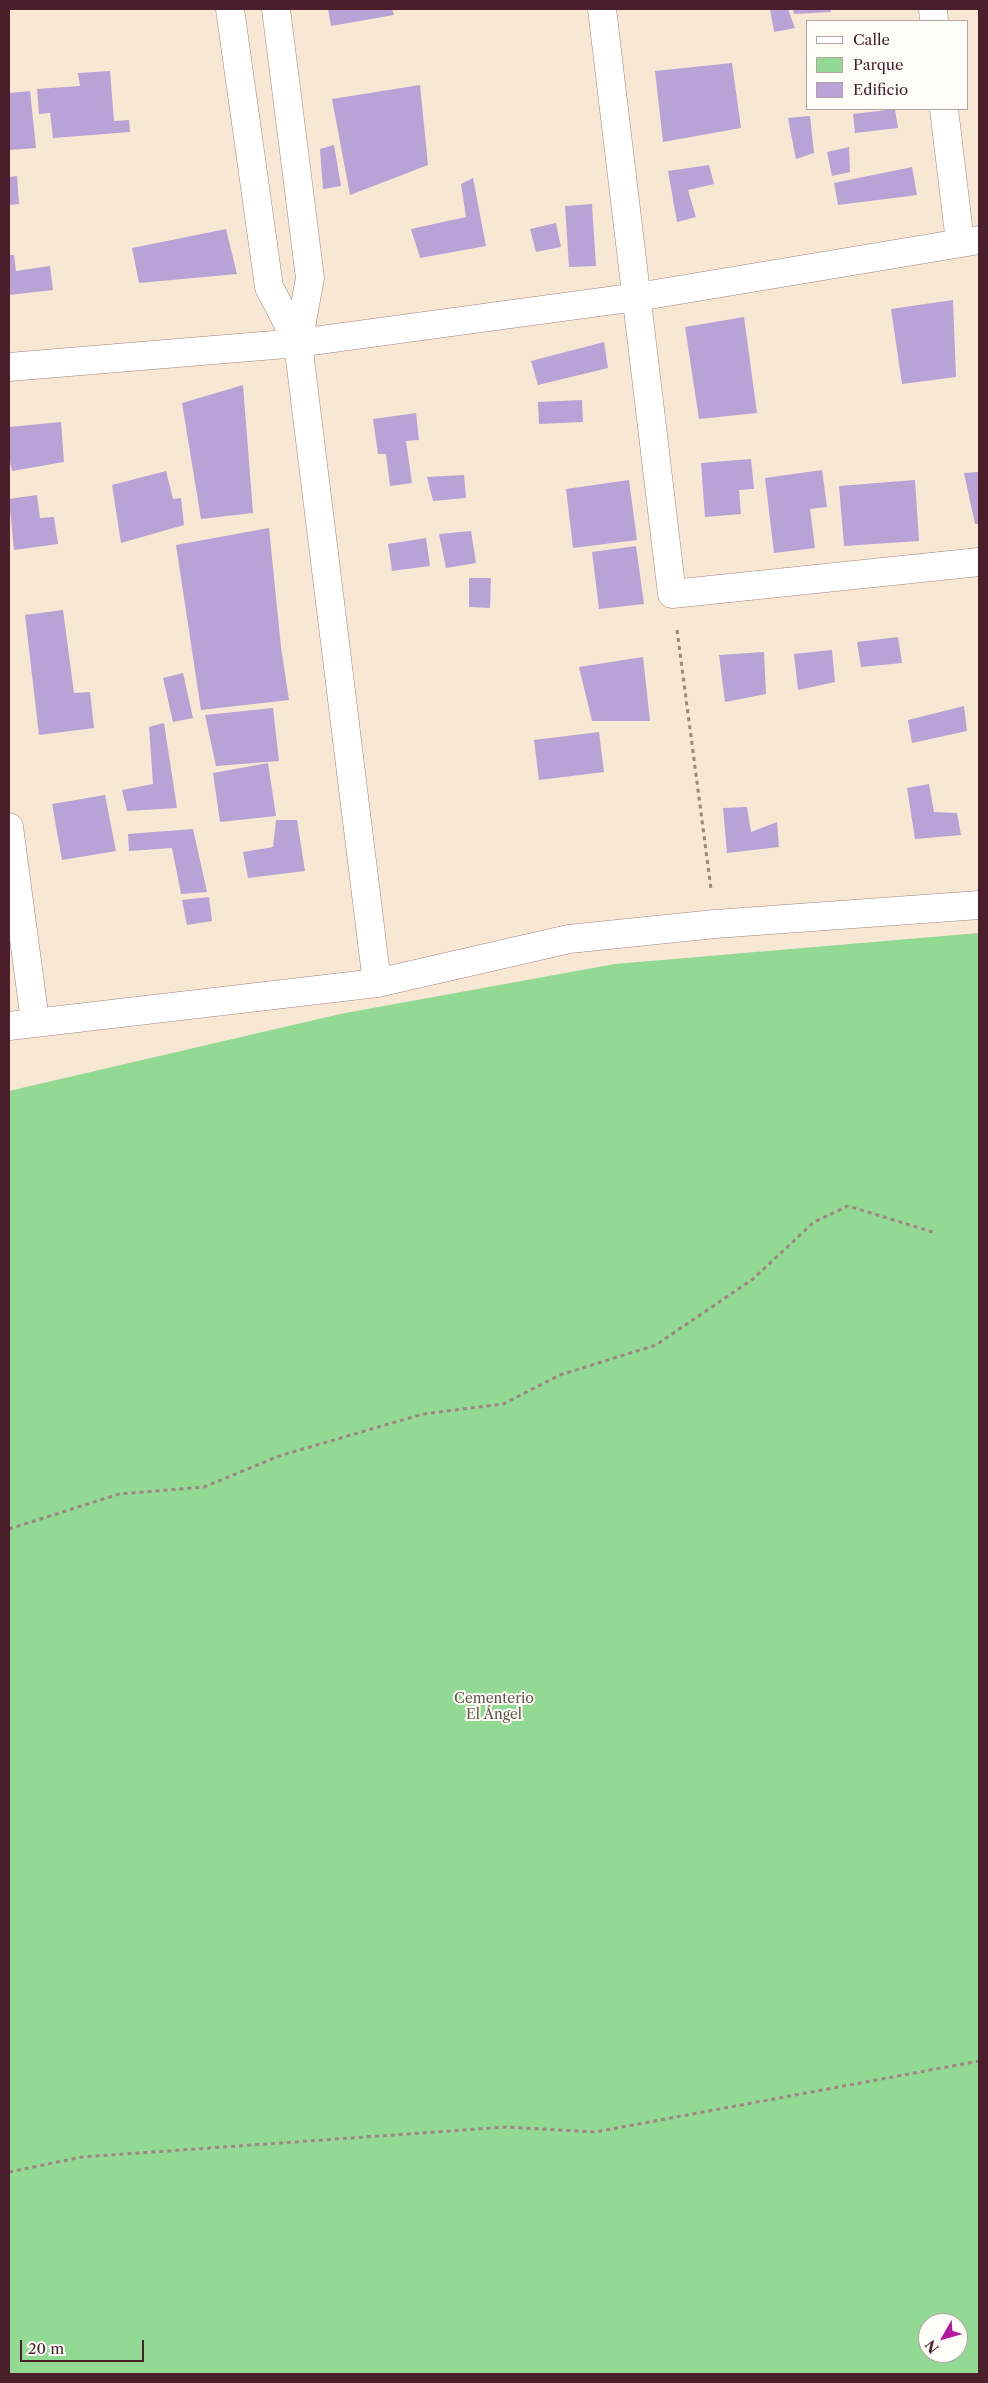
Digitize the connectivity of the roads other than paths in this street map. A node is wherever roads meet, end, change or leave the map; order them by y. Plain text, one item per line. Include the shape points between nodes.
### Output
1 (230, 9) edge
2 (276, 9) edge
3 (602, 9) edge
4 (944, 110) edge
5 (970, 241) edge
6 (637, 297) junction
7 (298, 342) junction
8 (9, 367) edge
9 (979, 562) edge
10 (9, 827) edge
11 (979, 905) edge
12 (377, 983) junction
13 (22, 1024) edge

1 - 7 street via 269,287
2 - 7 street via 310,278
3 - 6 street
4 - 5 street
5 - 6 street
6 - 7 street
6 - 9 street via 672,594
7 - 8 street
7 - 12 street
10 - 13 street
11 - 12 street via 715,924 569,939
12 - 13 street

